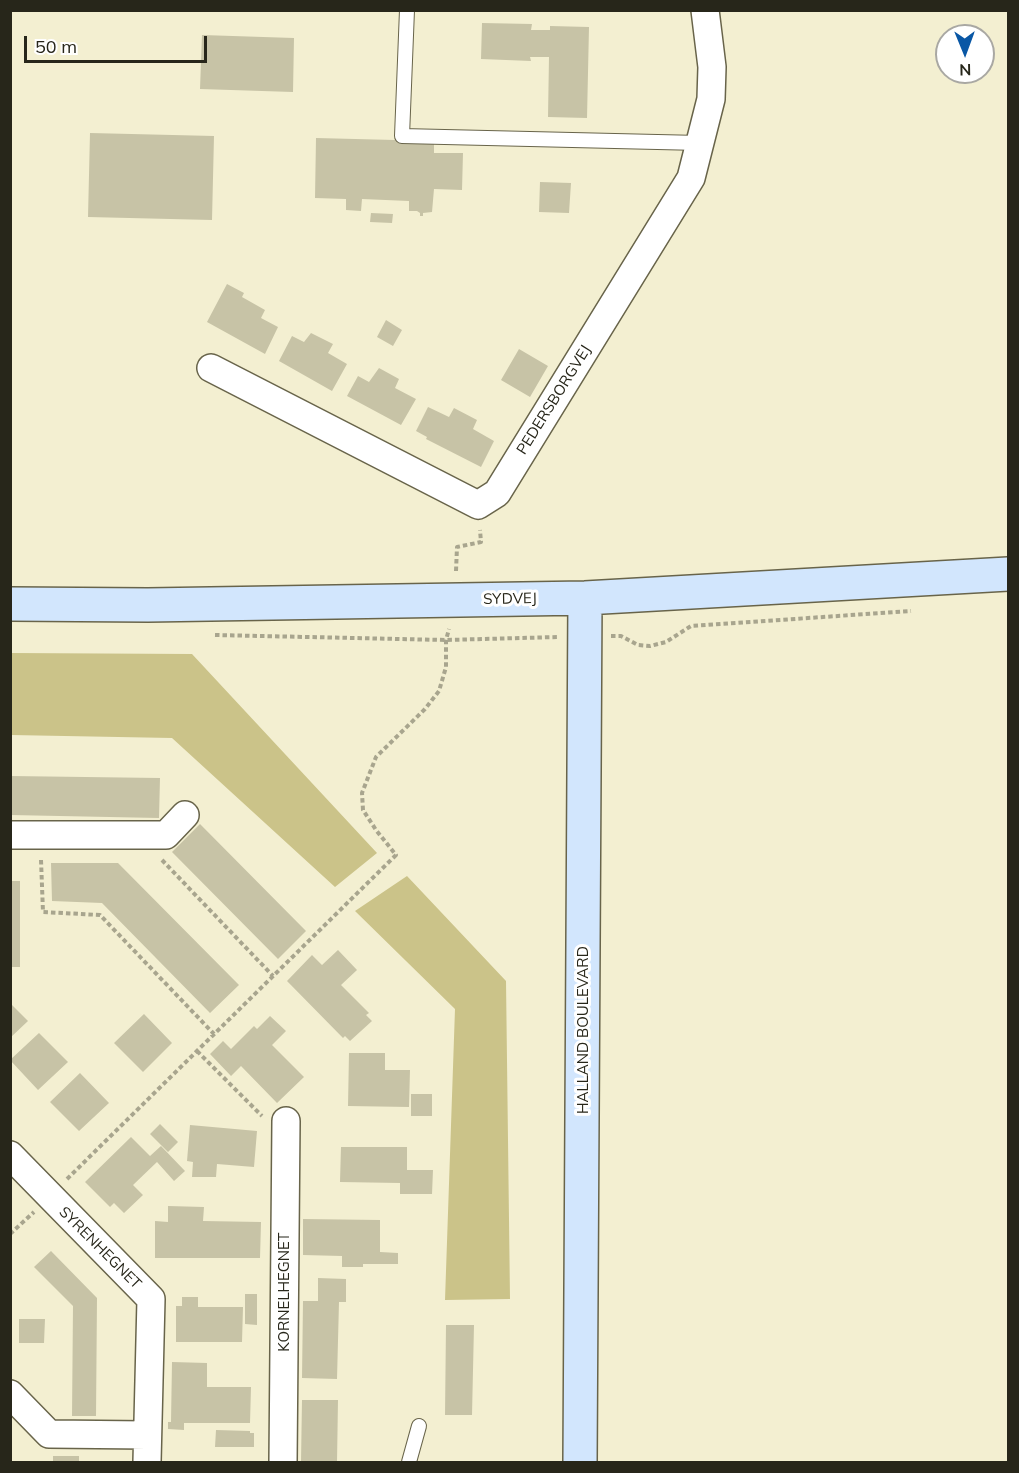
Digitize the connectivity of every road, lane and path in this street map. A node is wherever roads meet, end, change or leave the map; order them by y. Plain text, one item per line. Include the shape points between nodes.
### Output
1 (407, 10) edge
2 (705, 10) edge
3 (700, 143) junction
4 (211, 368) dead end
5 (478, 505) junction
6 (1008, 574) edge
7 (585, 598) junction
8 (456, 600) junction
9 (10, 603) edge
10 (185, 815) dead end
11 (154, 834) junction
12 (10, 835) edge
13 (40, 835) junction
14 (273, 976) junction
15 (214, 1034) junction
16 (197, 1051) junction
17 (286, 1121) joint
18 (10, 1155) edge
19 (49, 1197) junction
20 (10, 1234) edge
21 (10, 1394) edge
22 (418, 1426) dead end
23 (147, 1435) junction
24 (147, 1462) edge
25 (283, 1462) edge
26 (409, 1462) edge
27 (580, 1462) edge

1 - 3 lane via 402,136
2 - 3 street, PEDERSBORGVEJ via 712,67 711,99
3 - 5 street, PEDERSBORGVEJ via 691,178 497,493
4 - 5 street
5 - 8 path via 481,542 457,547
6 - 7 main road, SYDVEJ
7 - 8 main road, SYDVEJ
7 - 27 main road, HALLAND BOULEVARD
8 - 9 main road, SYDVEJ
8 - 14 path via 439,691 376,757 362,793 363,810 396,855
10 - 11 street via 166,835
11 - 13 street
11 - 14 path via 160,858
12 - 13 street
13 - 15 path via 43,912 100,915
14 - 15 path
15 - 16 path
16 - 17 path via 266,1121
16 - 19 path
17 - 25 street, KORNELHEGNET
18 - 19 street, SYRENHEGNET
19 - 20 path
19 - 23 street, SYRENHEGNET via 151,1299
21 - 23 street via 49,1434
22 - 26 lane
23 - 24 street, SYRENHEGNET

